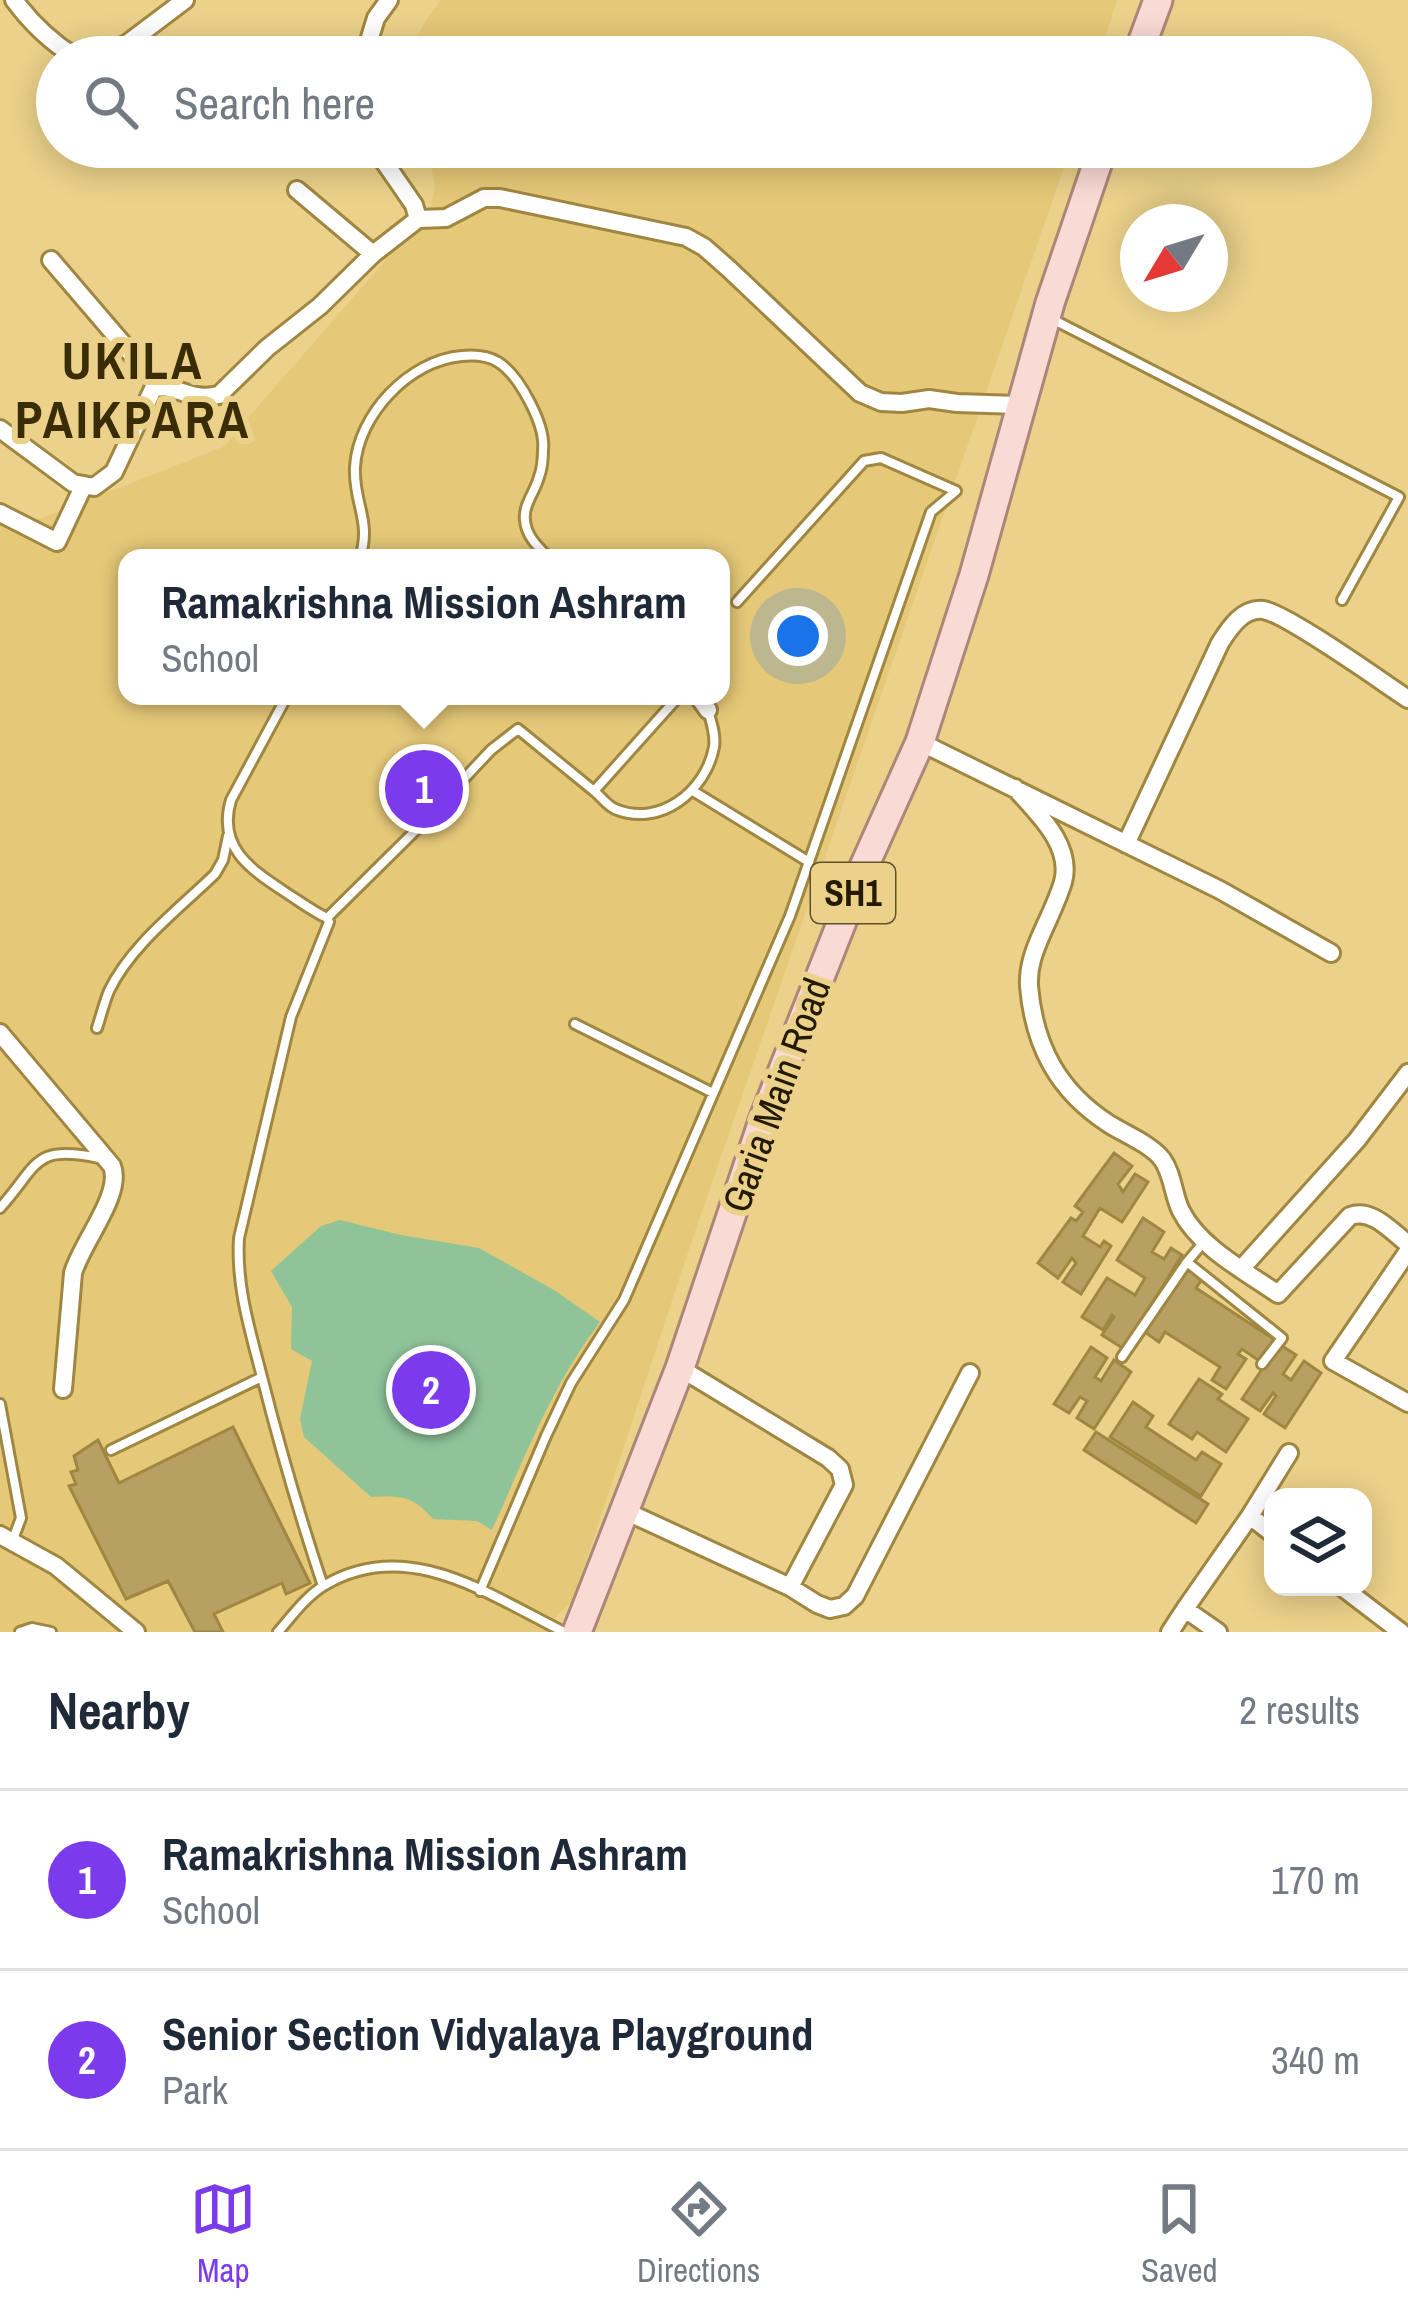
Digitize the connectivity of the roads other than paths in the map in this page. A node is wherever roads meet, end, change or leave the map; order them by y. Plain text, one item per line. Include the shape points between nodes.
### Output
1 (14, 0) edge
2 (185, 0) edge
3 (389, 0) edge
4 (1158, 0) edge
5 (48, 36) edge
6 (138, 36) edge
7 (370, 36) edge
8 (1145, 36) edge
9 (388, 168) edge
10 (1096, 168) edge
11 (297, 190) dead end
12 (418, 219) junction
13 (373, 254) junction
14 (51, 260) dead end
15 (1046, 316) junction
16 (158, 385) junction
17 (1020, 405) junction
18 (0, 429) edge
19 (83, 487) junction
20 (0, 513) edge
21 (362, 549) edge
22 (541, 549) edge
23 (1342, 600) dead end
24 (737, 602) dead end
25 (1408, 699) edge
26 (282, 705) edge
27 (671, 705) edge
28 (704, 705) edge
29 (920, 742) junction
30 (1015, 788) junction
31 (594, 790) junction
32 (693, 791) junction
33 (229, 835) junction
34 (1126, 844) junction
35 (809, 862) junction
36 (327, 918) junction
37 (1331, 953) dead end
38 (575, 1024) dead end
39 (97, 1028) dead end
40 (0, 1033) edge
41 (1408, 1073) edge
42 (712, 1093) junction
43 (105, 1159) junction
44 (0, 1208) edge
45 (1205, 1241) junction
46 (1408, 1248) edge
47 (1187, 1262) junction
48 (1241, 1269) junction
49 (1122, 1357) dead end
50 (1262, 1364) dead end
51 (680, 1368) junction
52 (970, 1373) dead end
53 (262, 1378) junction
54 (63, 1389) dead end
55 (1408, 1403) edge
56 (0, 1404) edge
57 (111, 1450) dead end
58 (1289, 1453) dead end
59 (625, 1511) junction
60 (1250, 1516) junction
61 (1264, 1527) edge
62 (6, 1539) edge
63 (322, 1586) junction
64 (790, 1587) junction
65 (480, 1591) junction
66 (1354, 1596) edge
67 (1185, 1609) junction
68 (20, 1632) edge
69 (52, 1632) edge
70 (136, 1632) edge
71 (278, 1632) edge
72 (564, 1632) edge
73 (577, 1632) edge
74 (1170, 1632) edge
75 (1218, 1632) edge
76 (1401, 1632) edge

1 - 5 street
2 - 6 street
3 - 7 street
4 - 8 main road
9 - 12 street
10 - 15 main road, Garia Main Road / SH1
11 - 13 street
12 - 13 street
12 - 17 street via 500,198 686,237 860,393 881,402
13 - 16 street via 220,395
14 - 16 street
15 - 17 main road, Garia Main Road / SH1
15 - 23 lane via 1399,497
16 - 19 street via 113,472
17 - 29 main road, Garia Main Road / SH1
18 - 19 street
19 - 20 street via 57,542
21 - 22 lane via 355,466 365,425 424,366 476,355 499,362 538,418 544,444 524,515
24 - 35 lane via 864,461 881,458 956,490 931,512
25 - 34 street via 1287,620 1248,613 1220,643
26 - 33 lane via 231,800
27 - 31 lane
28 - 32 lane via 714,746
29 - 30 street
29 - 51 main road, Garia Main Road / SH1 via 764,1118
30 - 34 street
30 - 45 street via 1046,824 1065,866 1030,968 1044,1052 1080,1103 1163,1160 1181,1211
31 - 32 lane via 632,814 656,812
31 - 36 lane via 518,729
32 - 35 lane
33 - 36 lane via 256,873
33 - 39 lane via 215,874 125,967
34 - 37 street
35 - 42 lane
36 - 53 lane via 291,1017 239,1238 239,1283
38 - 42 lane
40 - 43 street
41 - 48 street
42 - 65 lane via 624,1300 572,1382
43 - 44 lane via 46,1156
43 - 54 street via 115,1184 73,1273
45 - 47 lane
45 - 48 street
46 - 48 street via 1358,1213 1278,1294
46 - 55 street via 1333,1360
47 - 49 lane
47 - 50 lane via 1282,1338
51 - 59 main road, Garia Main Road / SH1
51 - 64 street via 840,1469 844,1485
52 - 64 street via 855,1596 830,1609
53 - 57 lane
53 - 63 lane
56 - 62 lane via 21,1518
58 - 60 street
59 - 64 street
59 - 73 main road, Garia Main Road / SH1
60 - 61 street
60 - 67 street
62 - 70 street via 56,1566
63 - 65 lane via 402,1564
63 - 71 lane
65 - 72 lane
66 - 76 street
67 - 74 street
67 - 75 street
68 - 69 lane

